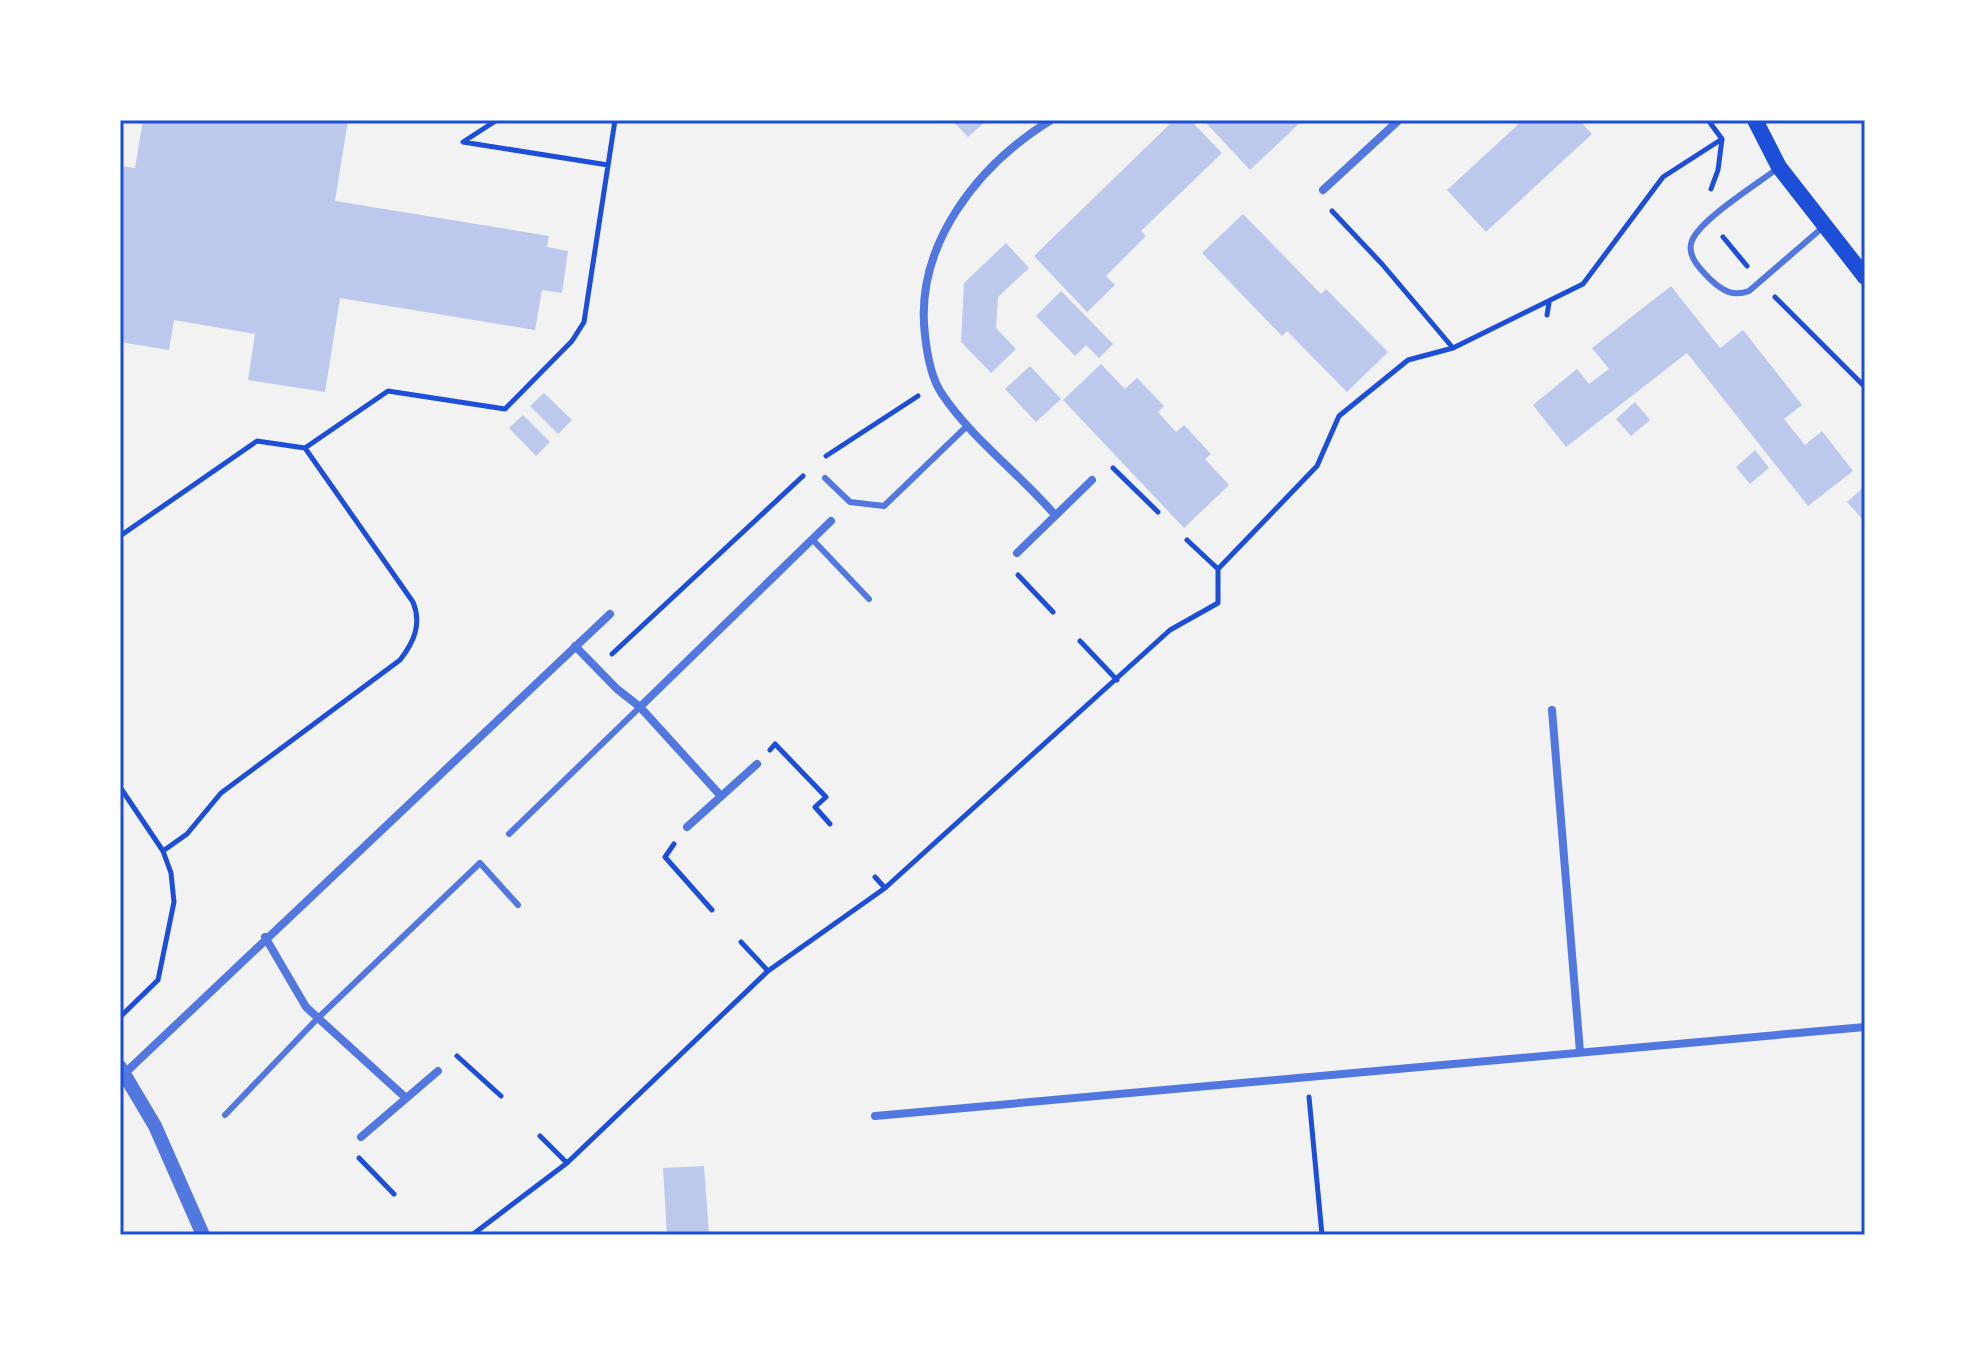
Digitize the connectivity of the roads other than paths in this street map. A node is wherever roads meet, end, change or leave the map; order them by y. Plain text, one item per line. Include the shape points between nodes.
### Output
1 (1051, 120) edge
2 (1399, 120) edge
3 (1757, 121) edge
4 (1779, 167) junction
5 (1323, 190) road end
6 (1825, 226) junction
7 (1865, 277) edge
8 (967, 426) junction
9 (825, 478) dead end
10 (1092, 480) road end
11 (1055, 515) junction
12 (831, 521) dead end
13 (812, 539) junction
14 (1017, 553) road end
15 (869, 599) dead end
16 (610, 614) dead end
17 (575, 646) junction
18 (640, 707) junction
19 (1552, 710) dead end
20 (757, 764) road end
21 (720, 795) junction
22 (687, 827) road end
23 (509, 834) dead end
24 (518, 905) dead end
25 (265, 937) junction
26 (318, 1018) junction
27 (1865, 1027) edge
28 (1580, 1052) junction
29 (122, 1070) edge
30 (438, 1071) road end
31 (406, 1098) junction
32 (225, 1115) dead end
33 (875, 1116) dead end
34 (361, 1137) road end
35 (203, 1235) edge

1 - 8 street via 1015,142 979,178 953,215 933,258 921,306 927,351 939,391
2 - 5 street
3 - 4 main road
4 - 6 main road
4 - 6 lane via 1708,220 1691,241 1691,254 1702,271 1723,290 1738,295 1749,291
6 - 7 main road
8 - 9 lane via 884,506 850,502
8 - 11 street
10 - 11 street
11 - 14 street
12 - 13 street
13 - 15 lane
13 - 18 street
16 - 17 street
17 - 18 street
17 - 25 street
18 - 21 street
18 - 23 lane
19 - 28 street
20 - 21 street
21 - 22 street
24 - 26 lane via 480,863
25 - 26 street via 306,1007
25 - 29 street
26 - 31 street
26 - 32 lane
27 - 28 street
28 - 33 street
29 - 35 street via 155,1126
30 - 31 street
31 - 34 street

